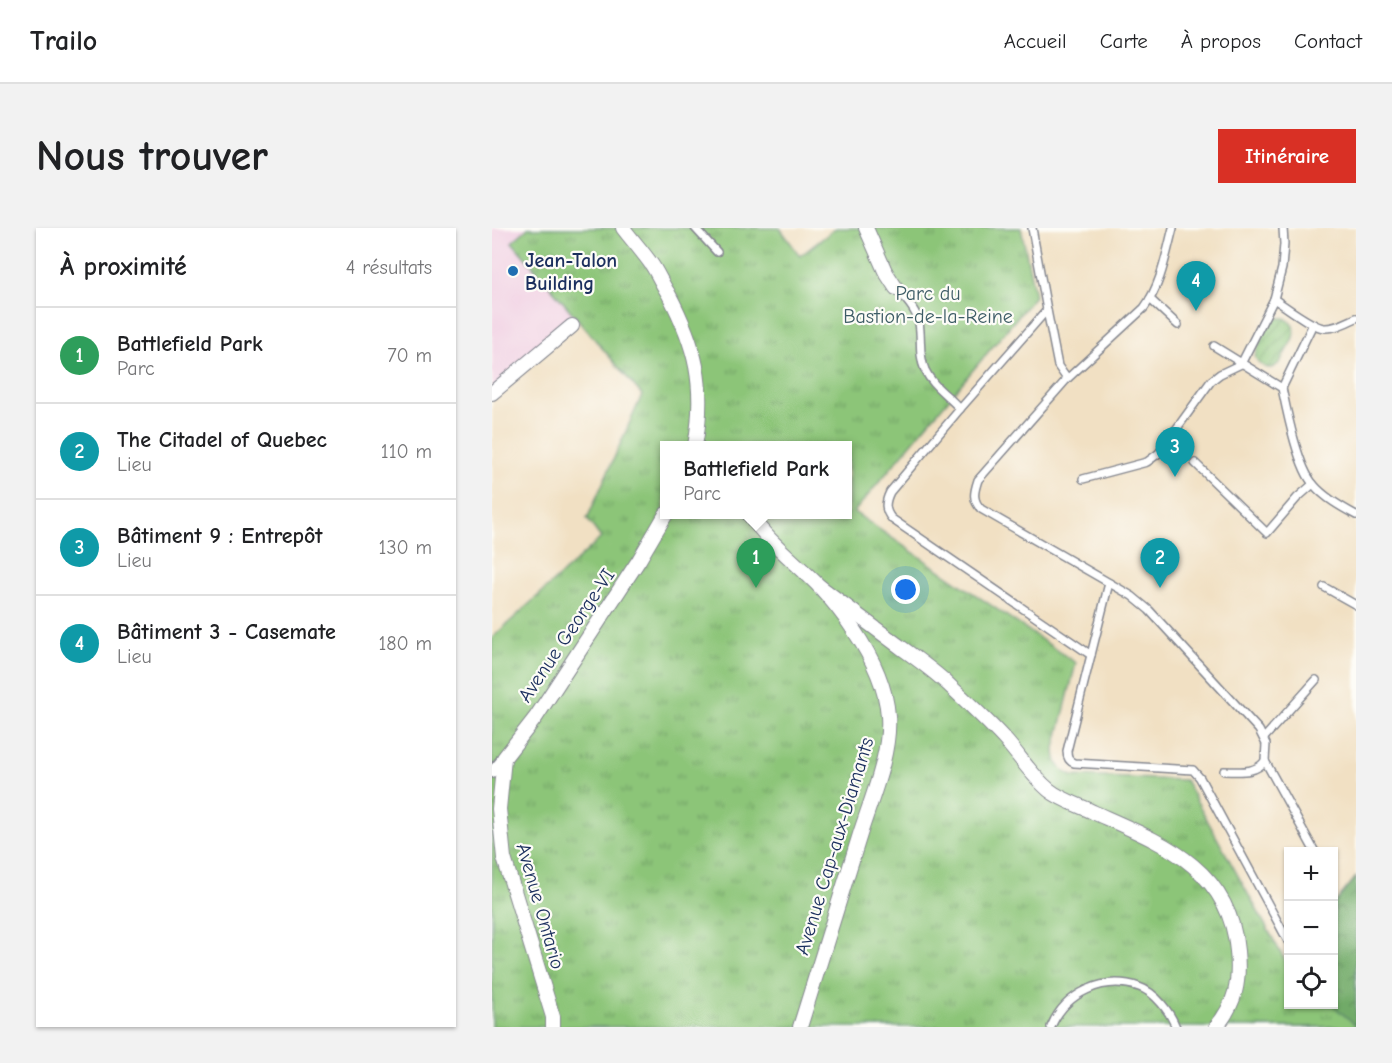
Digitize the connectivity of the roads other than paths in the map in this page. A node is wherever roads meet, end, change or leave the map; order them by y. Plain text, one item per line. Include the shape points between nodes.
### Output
1 (623, 228) edge
2 (695, 228) edge
3 (866, 228) edge
4 (1032, 228) edge
5 (1173, 228) edge
6 (1283, 228) edge
7 (717, 252) dead end
8 (896, 288) joint
9 (1150, 299) junction
10 (1274, 299) junction
11 (1047, 310) junction
12 (1356, 318) edge
13 (1313, 324) junction
14 (1178, 325) dead end
15 (572, 326) dead end
16 (1214, 346) dead end
17 (1241, 364) junction
18 (1066, 379) junction
19 (1282, 388) junction
20 (492, 393) edge
21 (960, 409) junction
22 (696, 441) edge
23 (1196, 464) dead end
24 (1083, 479) dead end
25 (1312, 484) junction
26 (1356, 515) edge
27 (663, 519) edge
28 (752, 519) edge
29 (1109, 583) junction
30 (819, 586) junction
31 (1324, 587) dead end
32 (1356, 605) edge
33 (1091, 655) junction
34 (1316, 680) dead end
35 (1264, 738) junction
36 (504, 758) junction
37 (1265, 761) junction
38 (1224, 771) dead end
39 (492, 772) edge
40 (1312, 847) edge
41 (1284, 933) edge
42 (553, 1027) edge
43 (800, 1027) edge
44 (1050, 1027) edge
45 (1176, 1027) edge
46 (1216, 1027) edge

1 - 22 street via 652,266 690,342 700,388
2 - 7 lane
3 - 8 street
4 - 11 lane
5 - 9 lane
6 - 10 lane via 1282,268
8 - 21 lane via 917,315 925,369 934,385
9 - 14 lane
9 - 18 lane
10 - 13 lane
10 - 17 lane
11 - 18 lane via 1058,366
11 - 21 lane
12 - 13 lane via 1324,328
13 - 19 lane
15 - 20 street
16 - 17 lane
17 - 19 lane
17 - 24 lane via 1210,381 1159,453 1147,462
18 - 29 lane via 978,480 974,495 981,509
19 - 25 lane via 1297,449
21 - 33 lane via 890,492 886,513
23 - 25 lane via 1267,533
25 - 26 lane
27 - 36 street, Avenue George-VI via 536,717
28 - 30 street, Avenue Cap-aux-Diamants
29 - 33 lane
29 - 35 lane via 1149,609
30 - 43 street, Avenue Cap-aux-Diamants via 867,651 885,694 888,732 877,780
30 - 46 street, Avenue Cap-aux-Diamants via 948,684 1006,740 1052,793 1152,838 1208,879 1230,913 1238,962 1238,986
31 - 32 lane
33 - 41 lane via 1068,759 1074,763 1193,770
34 - 35 lane
35 - 37 lane
36 - 39 street, Avenue George-VI
36 - 42 street, Avenue Ontario via 499,809 504,858
37 - 38 lane via 1256,770
37 - 40 lane
44 - 45 lane via 1064,1004 1088,988 1114,982 1141,987 1162,1003

